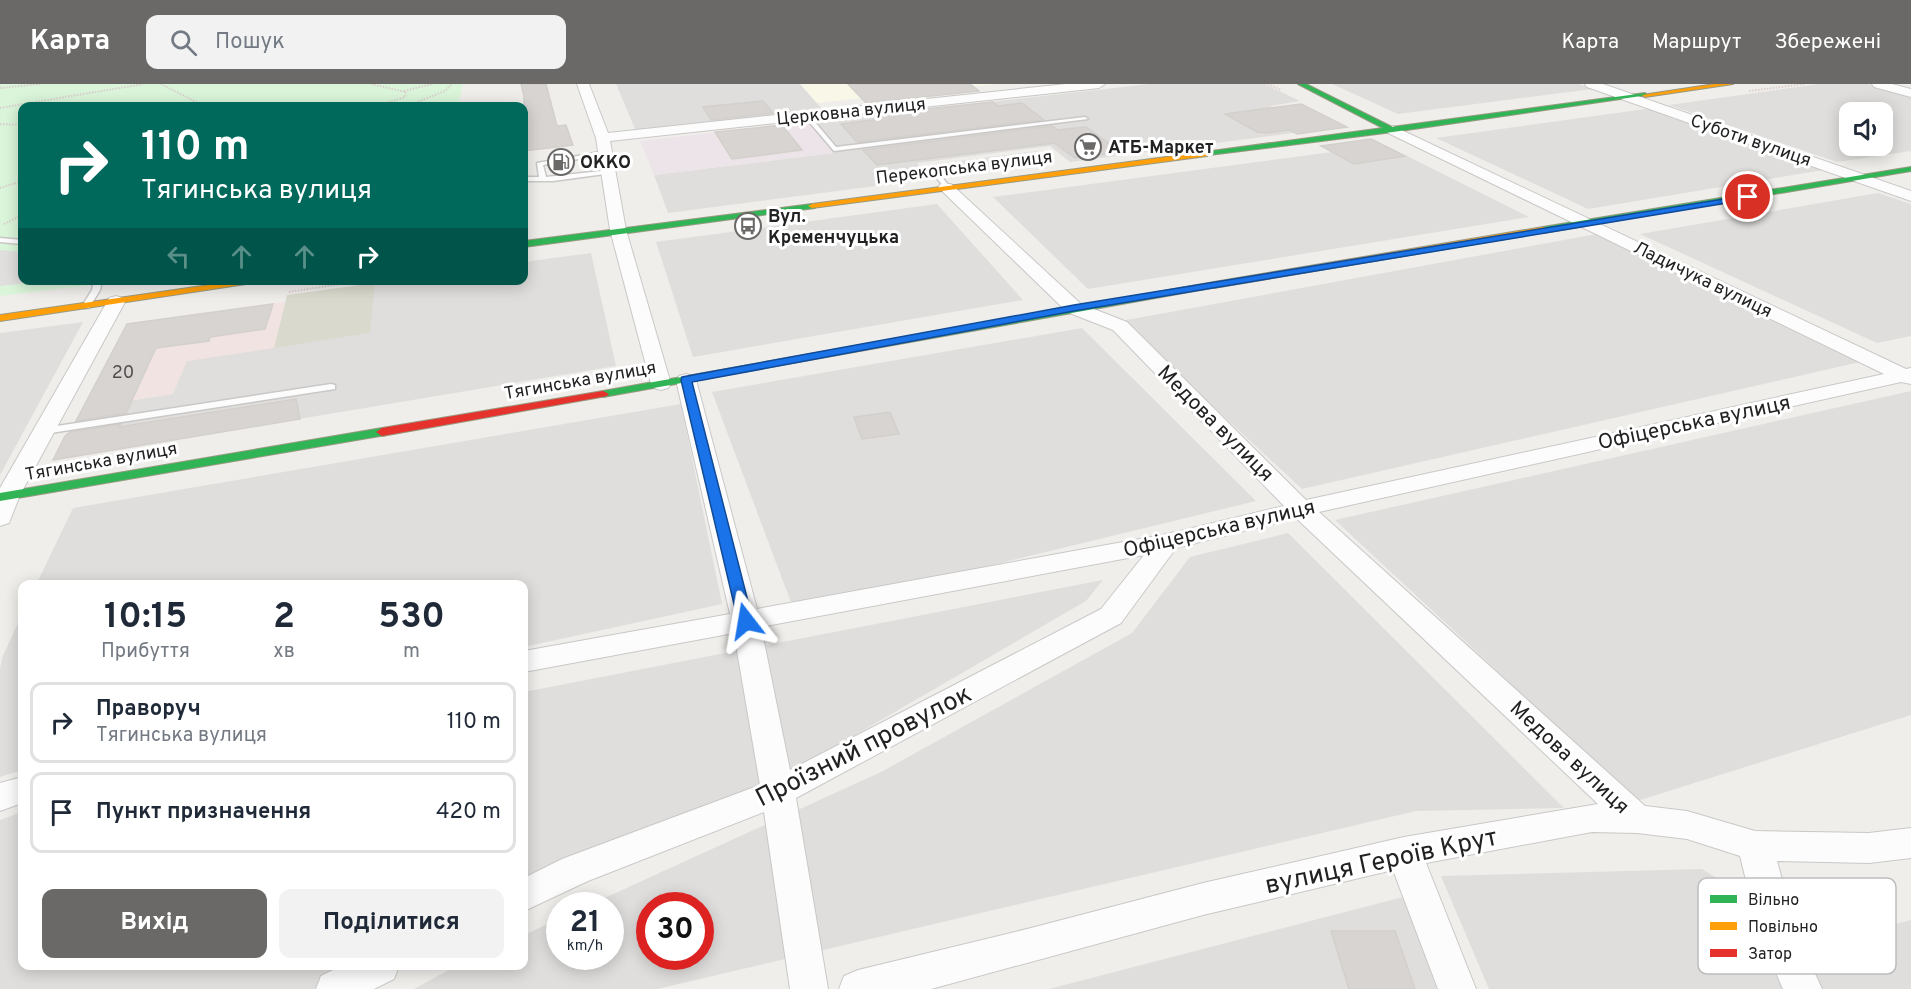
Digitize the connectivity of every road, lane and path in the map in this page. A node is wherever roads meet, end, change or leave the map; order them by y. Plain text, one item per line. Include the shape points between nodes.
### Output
1 (41, 84) edge
2 (143, 84) edge
3 (162, 84) edge
4 (371, 84) edge
5 (432, 84) edge
6 (452, 84) edge
7 (583, 84) edge
8 (1099, 84) edge
9 (1301, 84) edge
10 (1591, 84) edge
11 (1730, 84) edge
12 (1878, 84) edge
13 (0, 88) edge
14 (402, 91) junction
15 (1911, 93) edge
16 (1628, 97) junction
17 (430, 98) junction
18 (36, 102) edge
19 (196, 102) edge
20 (389, 102) edge
21 (418, 102) edge
22 (429, 102) edge
23 (18, 105) edge
24 (0, 108) edge
25 (807, 116) junction
26 (1084, 119) dead end
27 (0, 124) edge
28 (18, 125) edge
29 (1393, 130) junction
30 (603, 138) junction
31 (606, 153) junction
32 (1911, 169) edge
33 (610, 172) junction
34 (543, 177) junction
35 (1860, 178) junction
36 (528, 179) edge
37 (947, 180) junction
38 (18, 182) edge
39 (0, 188) edge
40 (1911, 196) edge
41 (18, 217) edge
42 (1590, 224) junction
43 (0, 225) edge
44 (618, 230) junction
45 (0, 240) edge
46 (18, 242) edge
47 (528, 243) edge
48 (97, 285) edge
49 (233, 285) edge
50 (116, 302) junction
51 (86, 306) junction
52 (1074, 308) junction
53 (0, 318) edge
54 (1909, 376) edge
55 (686, 380) junction
56 (661, 384) junction
57 (332, 387) dead end
58 (44, 431) junction
59 (3, 503) edge
60 (1300, 509) junction
61 (1167, 542) junction
62 (746, 621) junction
63 (528, 661) edge
64 (18, 791) edge
65 (778, 792) junction
66 (0, 797) edge
67 (1638, 819) junction
68 (1911, 843) edge
69 (1755, 846) junction
70 (1404, 852) junction
71 (1764, 878) edge
72 (528, 893) edge
73 (372, 970) edge
74 (1796, 974) edge
75 (335, 989) edge
76 (809, 989) edge
77 (858, 989) edge
78 (1457, 989) edge
79 (1803, 989) edge

1 - 13 path
2 - 18 path
3 - 19 path
4 - 14 path
5 - 14 path
6 - 17 path
7 - 30 street
8 - 25 street, Церковна вулиця
9 - 29 street, Ладичука вулиця
10 - 16 street, Суботи вулиця
11 - 16 street, Перекопська вулиця
12 - 15 street
14 - 20 path via 406,92 405,97
16 - 29 street, Перекопська вулиця
16 - 35 street, Суботи вулиця
17 - 21 path
17 - 22 path
23 - 24 path
25 - 26 lane via 834,149
25 - 30 street, Церковна вулиця
27 - 28 path
29 - 37 street, Перекопська вулиця
29 - 42 street, Ладичука вулиця
30 - 31 street
31 - 33 street
31 - 34 lane via 540,164
32 - 35 street, Тягинська вулиця
33 - 34 lane
33 - 44 street
34 - 36 lane
35 - 40 street, Суботи вулиця
35 - 42 street, Тягинська вулиця
37 - 44 street, Перекопська вулиця
37 - 52 street, Медова вулиця
38 - 39 path
41 - 43 path
42 - 52 street, Тягинська вулиця
42 - 54 street, Ладичука вулиця
44 - 47 street, Перекопська вулиця
44 - 56 street
45 - 46 lane
48 - 51 lane
49 - 50 street
50 - 51 street
50 - 58 street
51 - 53 street
52 - 55 street, Тягинська вулиця
52 - 60 street, Медова вулиця via 1120,326
54 - 60 street, Офіцерська вулиця
55 - 56 street, Тягинська вулиця
55 - 62 street
56 - 59 street, Тягинська вулиця
57 - 58 lane
58 - 59 street
60 - 61 street, Офіцерська вулиця
60 - 67 street, Медова вулиця
61 - 62 street, Офіцерська вулиця
61 - 65 street, Проїзний провулок via 1111,616
62 - 63 street, Офіцерська вулиця
62 - 65 street
64 - 66 street
65 - 72 street, Проїзний провулок via 575,870
65 - 76 street
67 - 69 street, вулиця Героїв Крут via 1687,825
67 - 70 street, вулиця Героїв Крут via 1592,818
68 - 69 street, вулиця Героїв Крут via 1869,848
69 - 71 street
70 - 77 street, вулиця Героїв Крут via 1203,899
70 - 78 street
73 - 75 street
74 - 79 street

